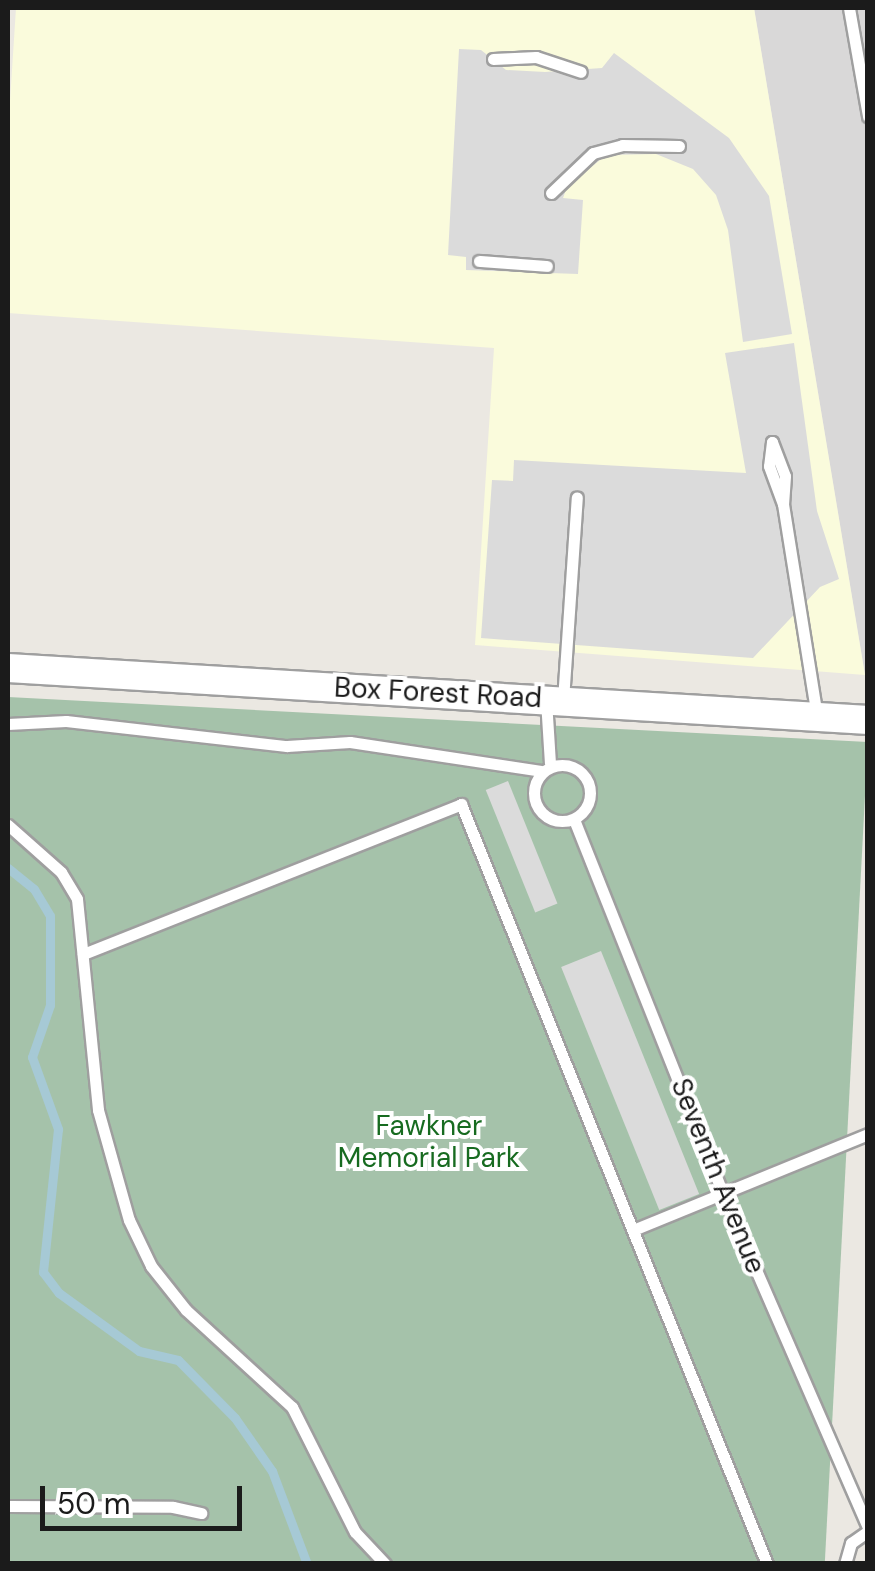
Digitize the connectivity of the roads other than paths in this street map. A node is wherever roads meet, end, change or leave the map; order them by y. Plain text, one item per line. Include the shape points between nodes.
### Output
1 (849, 8) edge
2 (493, 58) dead end
3 (581, 72) dead end
4 (868, 116) edge
5 (679, 146) dead end
6 (552, 192) dead end
7 (479, 262) dead end
8 (546, 266) dead end
9 (578, 497) dead end
10 (782, 504) dead end
11 (8, 668) edge
12 (555, 700) junction
13 (817, 716) junction
14 (868, 720) edge
15 (8, 724) edge
16 (545, 767) junction
17 (575, 822) junction
18 (8, 826) edge
19 (83, 954) junction
20 (868, 1134) edge
21 (723, 1194) junction
22 (633, 1230) junction
23 (8, 1506) edge
24 (201, 1513) dead end
25 (868, 1529) edge
26 (385, 1564) edge
27 (768, 1564) edge
28 (845, 1564) edge

1 - 4 lane
2 - 3 lane via 536,57
5 - 6 lane via 622,145 593,154
7 - 8 lane
9 - 12 lane
10 - 13 lane
11 - 12 street, Box Forest Road
12 - 13 street, Box Forest Road
12 - 16 lane
13 - 14 street, Box Forest Road
15 - 16 lane via 66,721 288,746 350,742
16 - 17 lane via 542,809 555,821
16 - 17 lane via 568,764 585,786 588,810
17 - 21 lane, Seventh Avenue
18 - 19 lane via 69,881 80,909
19 - 22 lane via 461,804
19 - 26 lane via 99,1118 129,1220 151,1266 186,1310 300,1418 347,1518
20 - 21 lane
21 - 22 lane
21 - 25 lane, Seventh Avenue
22 - 27 lane
23 - 24 lane via 173,1506
25 - 28 lane via 851,1543

